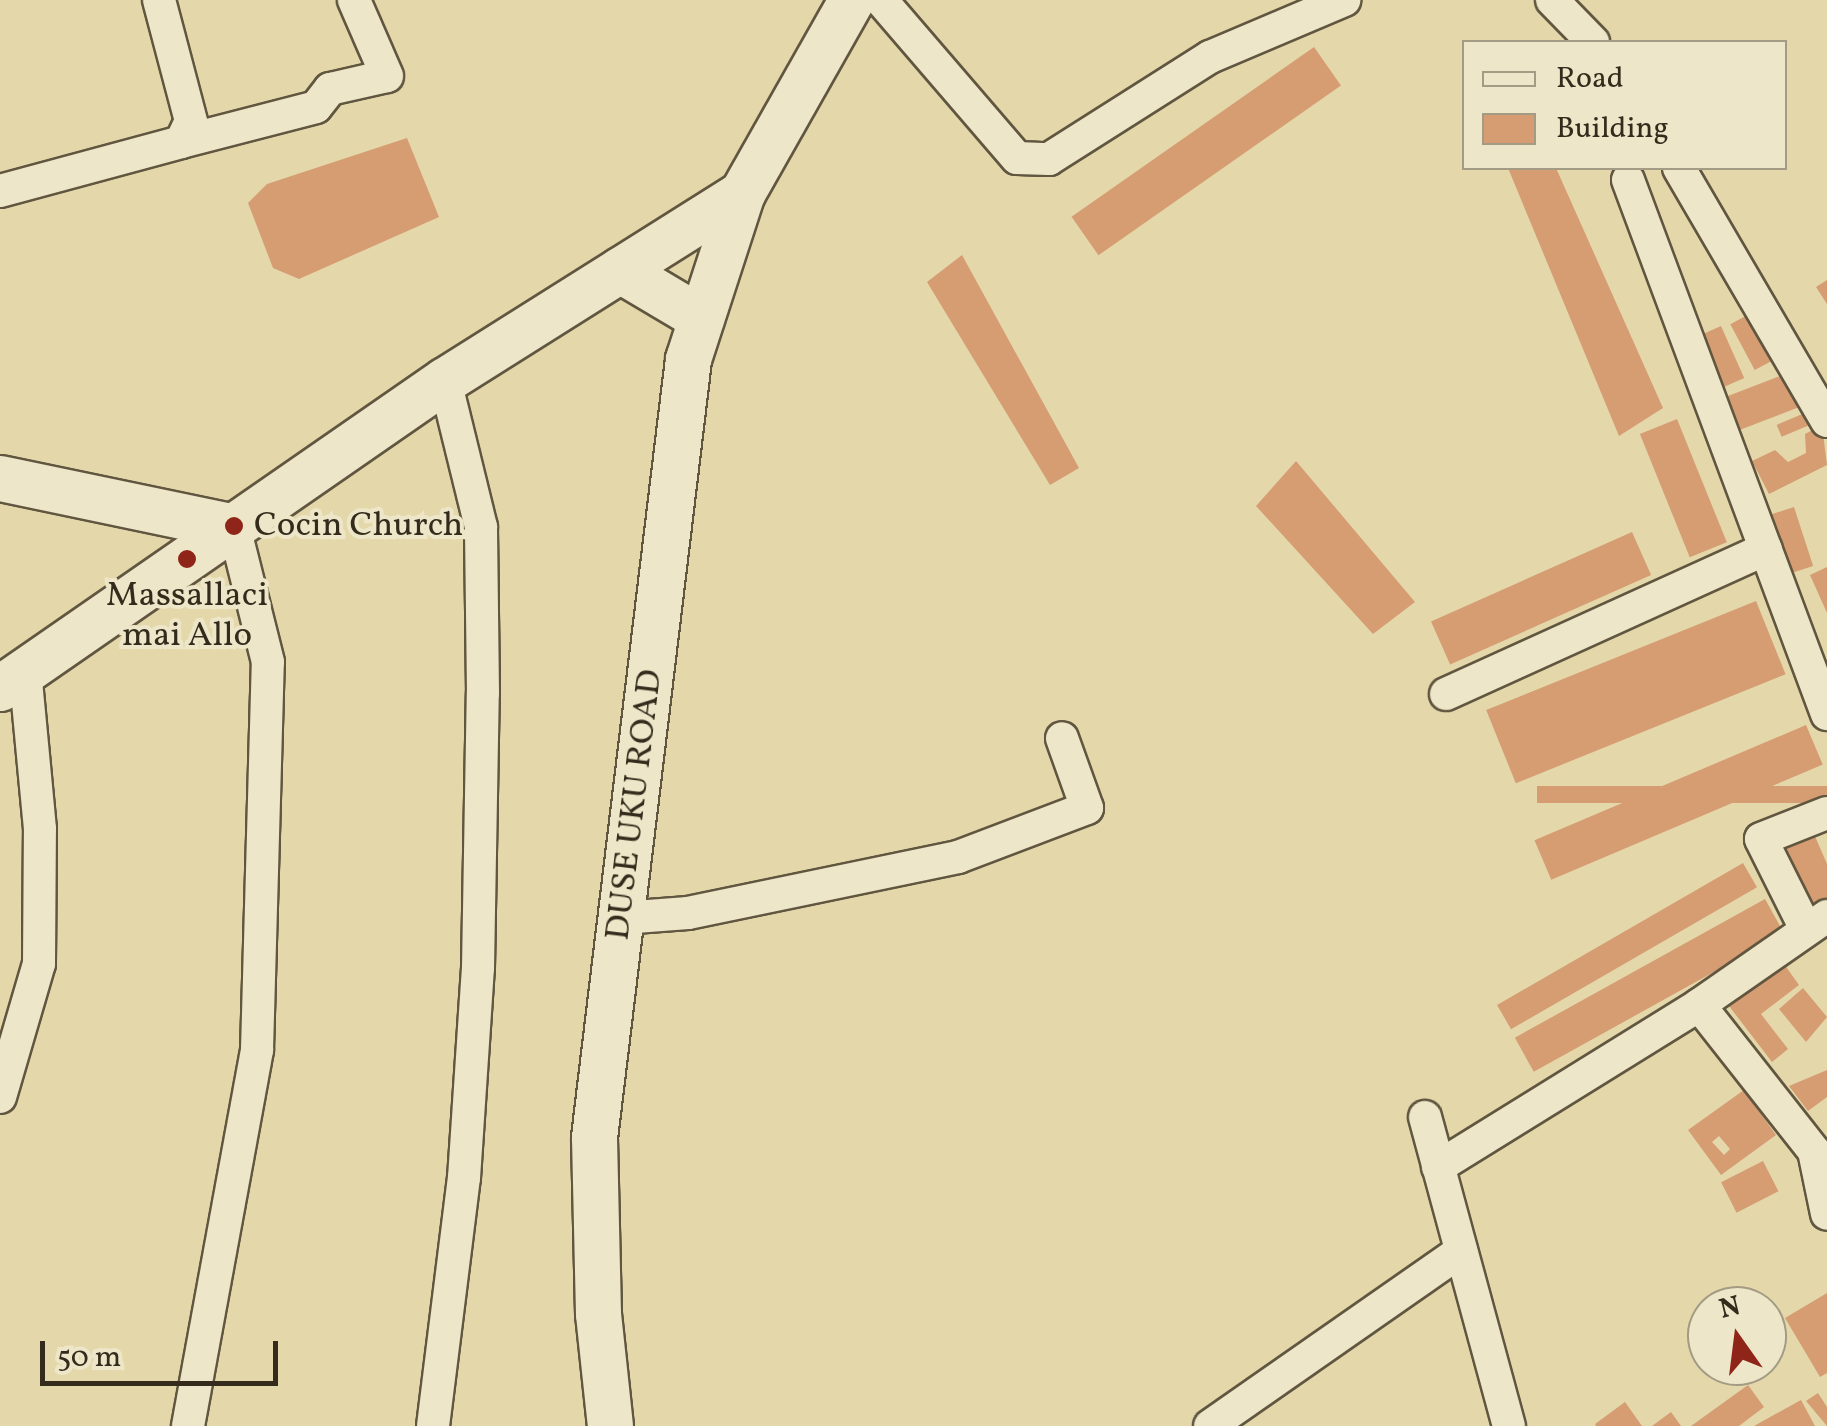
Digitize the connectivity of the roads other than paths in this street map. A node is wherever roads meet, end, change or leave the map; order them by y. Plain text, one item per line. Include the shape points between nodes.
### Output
1 (159, 0) edge
2 (354, 0) edge
3 (850, 0) edge
4 (881, 0) edge
5 (1344, 0) edge
6 (1552, 0) edge
7 (1591, 40) edge
8 (181, 142) junction
9 (1680, 170) edge
10 (1628, 180) dead end
11 (0, 190) edge
12 (742, 193) junction
13 (620, 270) junction
14 (702, 318) junction
15 (445, 380) junction
16 (1827, 421) edge
17 (0, 478) edge
18 (234, 527) junction
19 (1766, 549) junction
20 (13, 679) edge
21 (1446, 694) dead end
22 (1827, 714) edge
23 (1062, 738) dead end
24 (1827, 814) edge
25 (622, 918) junction
26 (1816, 922) edge
27 (1699, 1005) junction
28 (0, 1097) edge
29 (1424, 1117) dead end
30 (1438, 1167) junction
31 (1827, 1214) edge
32 (1461, 1250) junction
33 (188, 1426) edge
34 (434, 1426) edge
35 (610, 1426) edge
36 (1210, 1426) edge
37 (1510, 1426) edge

1 - 8 street via 191,121
2 - 8 street via 387,76 330,89 316,107
3 - 12 street, DUSE UKU ROAD
4 - 5 street via 1018,158 1049,159 1210,57
6 - 7 street
8 - 11 street
9 - 16 street
10 - 19 street
12 - 13 street
12 - 14 street, DUSE UKU ROAD
13 - 14 street
13 - 15 street
14 - 25 street, DUSE UKU ROAD via 688,359
15 - 18 street
15 - 34 street via 482,527 483,693 478,968 464,1178
17 - 18 street
18 - 20 street
18 - 33 street via 268,662 258,1050
19 - 21 street
19 - 22 street
20 - 28 street via 40,828 39,964
23 - 25 street via 1087,808 958,858 688,913
24 - 26 street via 1762,839
25 - 35 street, DUSE UKU ROAD via 594,1137 598,1314
26 - 27 street
27 - 30 street
27 - 31 street via 1814,1151
29 - 30 street
30 - 32 street
32 - 36 street
32 - 37 street

